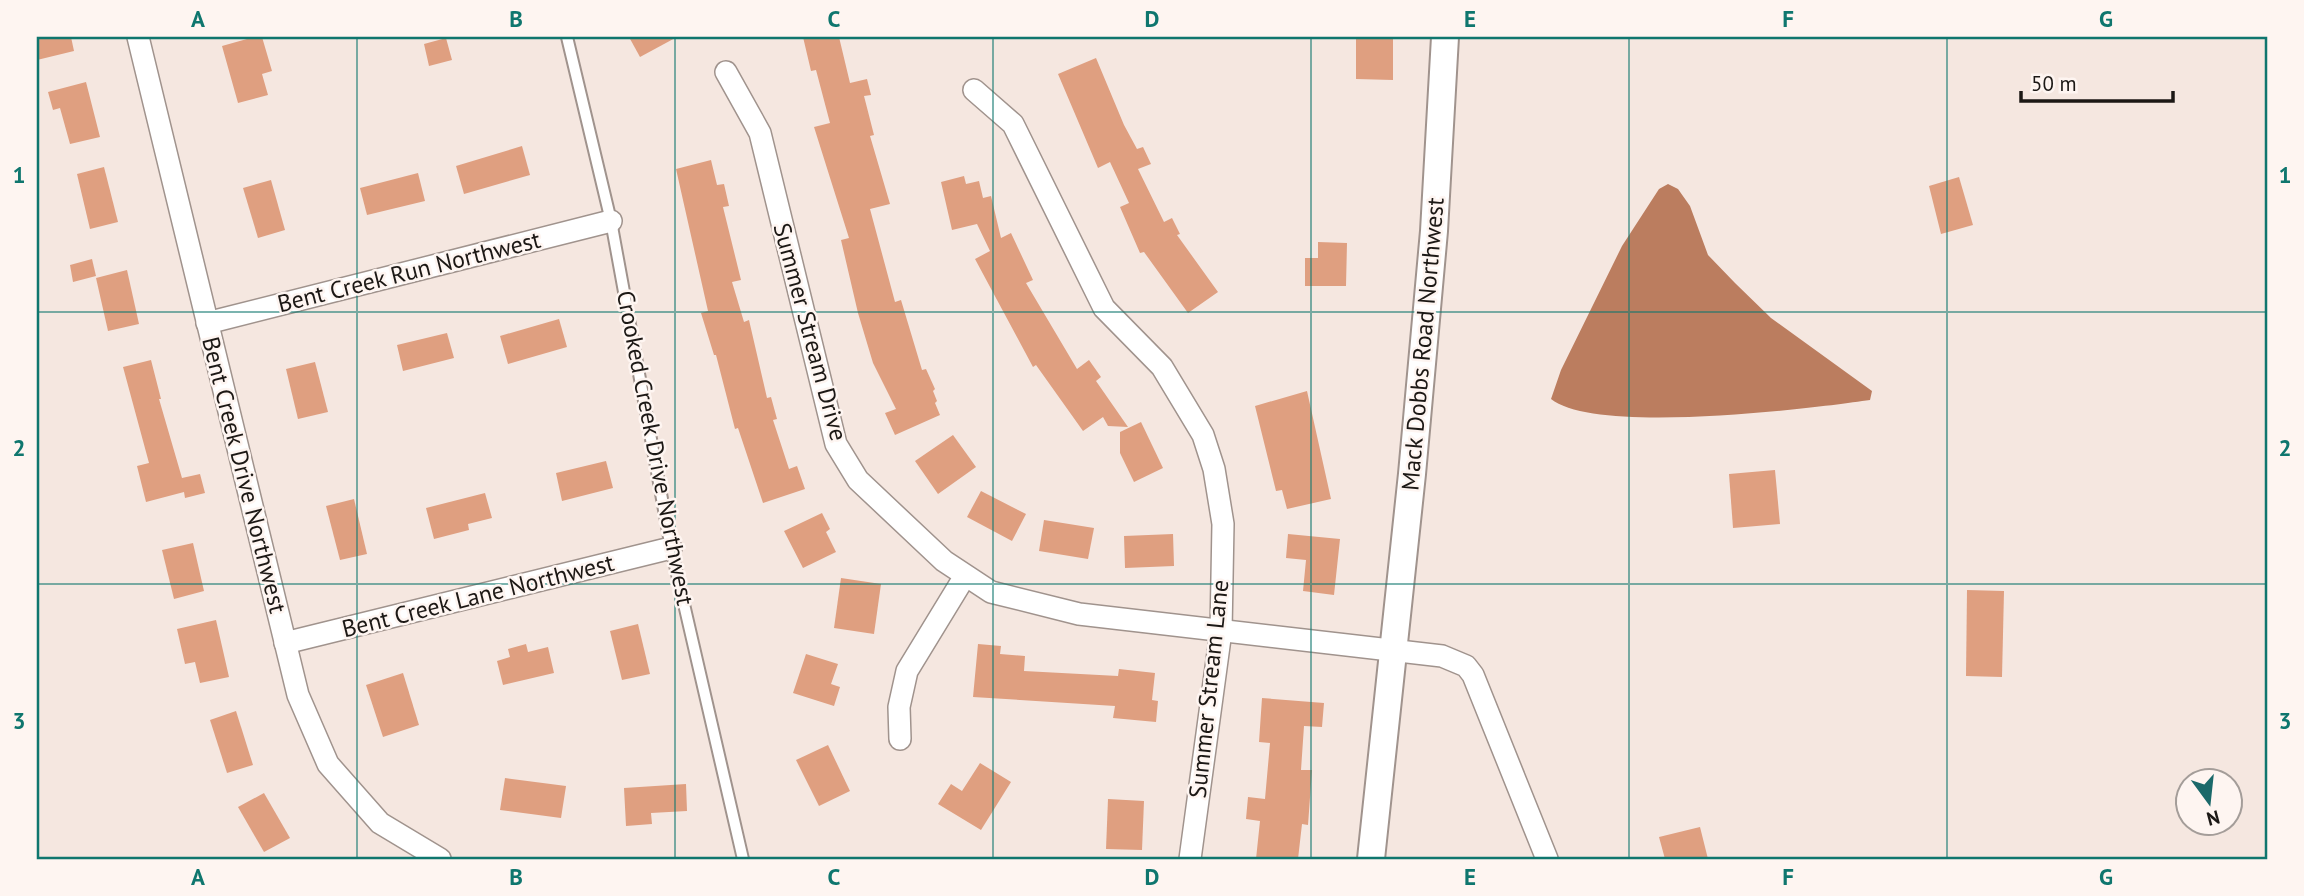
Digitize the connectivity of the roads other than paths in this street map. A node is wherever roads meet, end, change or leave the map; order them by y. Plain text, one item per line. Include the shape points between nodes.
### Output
1 (138, 37) edge
2 (567, 37) edge
3 (1445, 37) edge
4 (726, 72) dead end
5 (974, 90) dead end
6 (611, 221) junction
7 (207, 323) junction
8 (671, 548) junction
9 (965, 576) junction
10 (1221, 631) junction
11 (285, 643) junction
12 (1393, 650) junction
13 (900, 739) dead end
14 (440, 859) edge
15 (743, 859) edge
16 (1190, 859) edge
17 (1371, 859) edge
18 (1547, 859) edge

1 - 7 street, Bent Creek Drive Northwest
2 - 6 lane, Crooked Creek Drive Northwest
3 - 12 street, Mack Dobbs Road Northwest via 1434,231
4 - 9 street, Summer Stream Drive via 760,134 836,444 858,480
5 - 10 street, Summer Stream Lane via 1013,124 1104,307 1162,368 1203,435 1221,495
6 - 7 street, Bent Creek Run Northwest
6 - 8 lane, Crooked Creek Drive Northwest
7 - 11 street, Bent Creek Drive Northwest
8 - 11 street, Bent Creek Lane Northwest
8 - 15 lane, Crooked Creek Drive Northwest
9 - 10 street, Summer Stream Drive via 991,592 1079,614
9 - 13 street via 907,671 899,707
10 - 12 street, Summer Stream Drive
10 - 16 street, Summer Stream Lane
11 - 14 street, Bent Creek Drive Northwest via 298,695 327,764 380,823
12 - 17 street, Mack Dobbs Road Northwest
12 - 18 street, Summer Stream Drive via 1442,656 1466,666 1473,675

